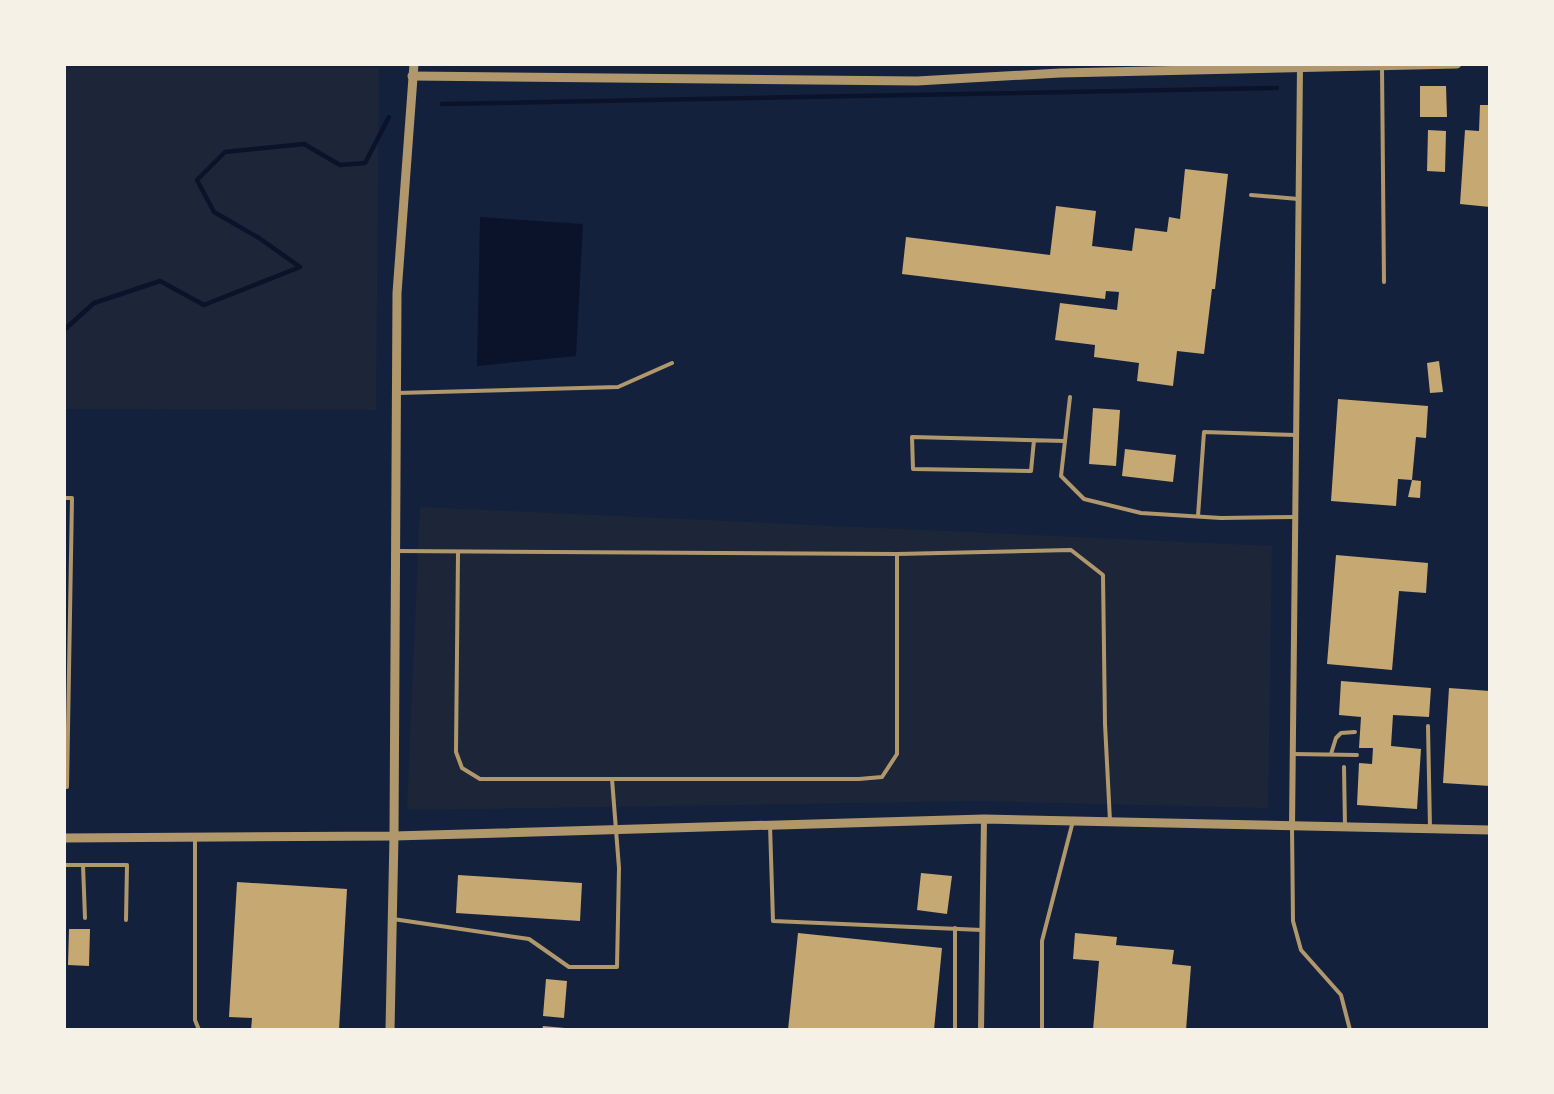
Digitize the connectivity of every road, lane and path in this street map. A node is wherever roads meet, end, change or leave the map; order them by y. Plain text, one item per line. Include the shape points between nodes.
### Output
1 (414, 64) edge
2 (1457, 64) edge
3 (1300, 66) edge
4 (1382, 66) edge
5 (1060, 69) edge
6 (412, 76) junction
7 (1251, 195) dead end
8 (1299, 199) junction
9 (1384, 282) dead end
10 (672, 363) dead end
11 (396, 393) junction
12 (1070, 397) dead end
13 (1297, 435) junction
14 (1034, 440) junction
15 (1065, 441) junction
16 (64, 498) edge
17 (1198, 516) junction
18 (1296, 517) junction
19 (395, 551) junction
20 (458, 553) junction
21 (897, 554) junction
22 (1428, 726) dead end
23 (1355, 732) dead end
24 (1293, 754) junction
25 (1331, 754) junction
26 (1357, 755) dead end
27 (1344, 767) dead end
28 (612, 779) junction
29 (64, 787) edge
30 (984, 819) junction
31 (1073, 821) junction
32 (1110, 822) junction
33 (770, 825) junction
34 (1292, 827) junction
35 (1345, 828) junction
36 (1430, 829) junction
37 (616, 830) junction
38 (1490, 830) edge
39 (394, 836) junction
40 (195, 837) junction
41 (64, 838) edge
42 (64, 865) edge
43 (83, 865) junction
44 (85, 918) dead end
45 (392, 919) junction
46 (126, 920) dead end
47 (955, 928) junction
48 (982, 930) junction
49 (199, 1029) edge
50 (390, 1029) edge
51 (955, 1029) edge
52 (981, 1029) edge
53 (1042, 1029) edge
54 (1350, 1029) edge

1 - 6 street
2 - 4 street
3 - 4 street
3 - 5 street
3 - 8 street
4 - 9 lane
5 - 6 street via 917,81
6 - 11 street via 397,293
7 - 8 lane
8 - 13 street
10 - 11 lane via 618,387
11 - 19 street
12 - 15 lane
13 - 17 lane via 1204,432
13 - 18 street
14 - 14 lane via 912,437 912,469 1031,471
14 - 15 lane
15 - 17 lane via 1060,476 1084,499 1141,513
16 - 29 lane via 72,498
17 - 18 lane
18 - 24 street
19 - 20 lane
19 - 39 street
20 - 21 lane
20 - 28 lane via 456,752 462,768 480,779
21 - 28 lane via 897,754 882,777
21 - 32 lane via 1071,550 1102,575
22 - 36 lane
23 - 25 lane via 1341,733
24 - 25 lane
24 - 34 street
25 - 26 lane
27 - 35 lane
28 - 37 lane
30 - 31 street
30 - 33 street
30 - 48 street
31 - 32 street
31 - 53 lane via 1042,941
32 - 34 street
33 - 37 street
33 - 47 lane via 773,921
34 - 35 street
34 - 54 lane via 1293,921 1301,950 1341,995
35 - 36 street
36 - 38 street
37 - 39 street
37 - 45 lane via 616,967 569,967 530,939
39 - 40 street
39 - 45 street
40 - 41 street
40 - 49 lane via 195,1020
42 - 43 lane
43 - 44 lane
43 - 46 lane via 127,865
45 - 50 street
47 - 48 lane
47 - 51 lane
48 - 52 street

